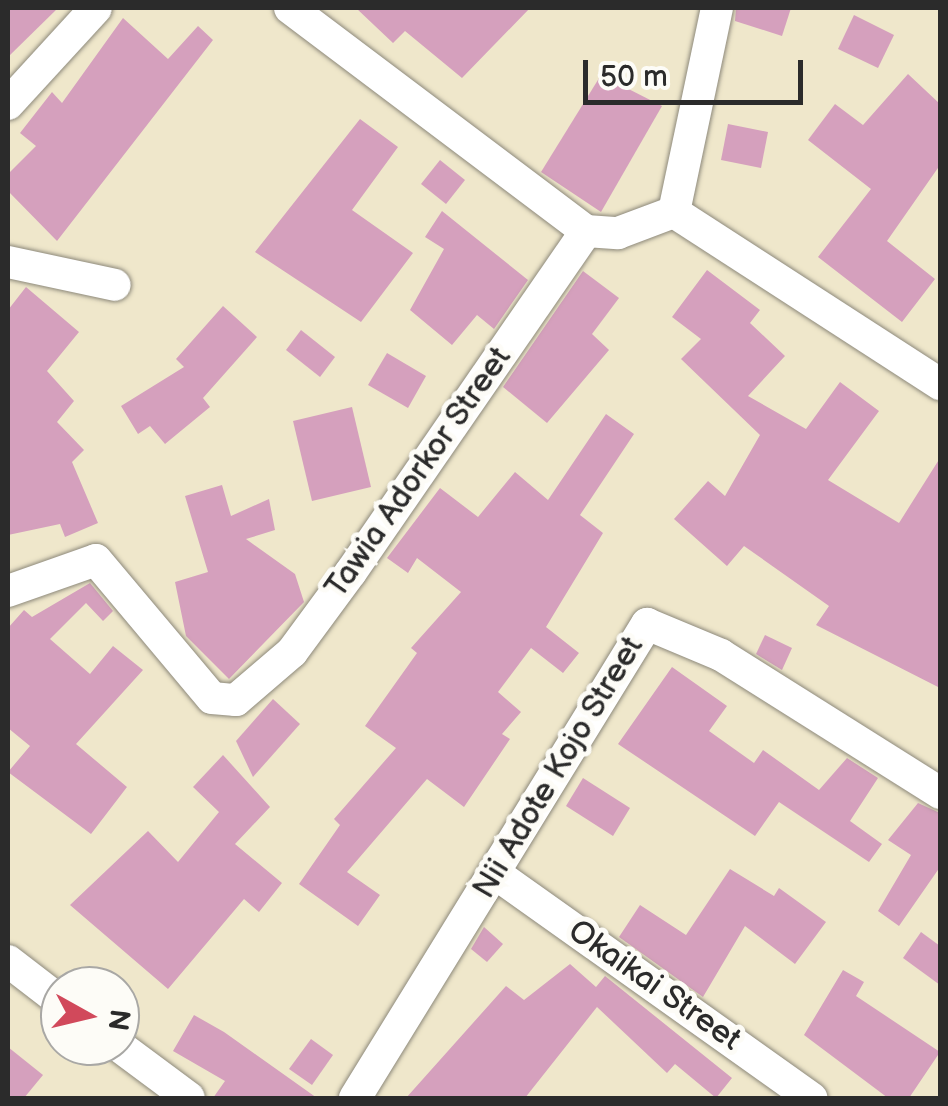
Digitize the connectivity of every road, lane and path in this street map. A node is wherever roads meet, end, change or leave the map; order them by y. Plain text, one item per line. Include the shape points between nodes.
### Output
1 (96, 8) edge
2 (290, 8) edge
3 (716, 8) edge
4 (8, 104) edge
5 (674, 212) junction
6 (586, 231) junction
7 (8, 262) edge
8 (114, 285) dead end
9 (940, 384) edge
10 (8, 591) edge
11 (940, 793) edge
12 (496, 874) junction
13 (8, 961) edge
14 (40, 986) edge
15 (140, 1062) edge
16 (189, 1098) edge
17 (355, 1098) edge
18 (811, 1098) edge

1 - 4 street
2 - 6 street
3 - 5 street
5 - 6 street via 618,233
5 - 9 street
6 - 10 street, Tawia Adorkor Street via 304,636 236,700 212,698 96,560
7 - 8 street
11 - 12 street, Nii Adote Kojo Street via 721,655 647,624
12 - 17 street, Nii Adote Kojo Street
12 - 18 street, Okaikai Street
13 - 14 street
15 - 16 street

